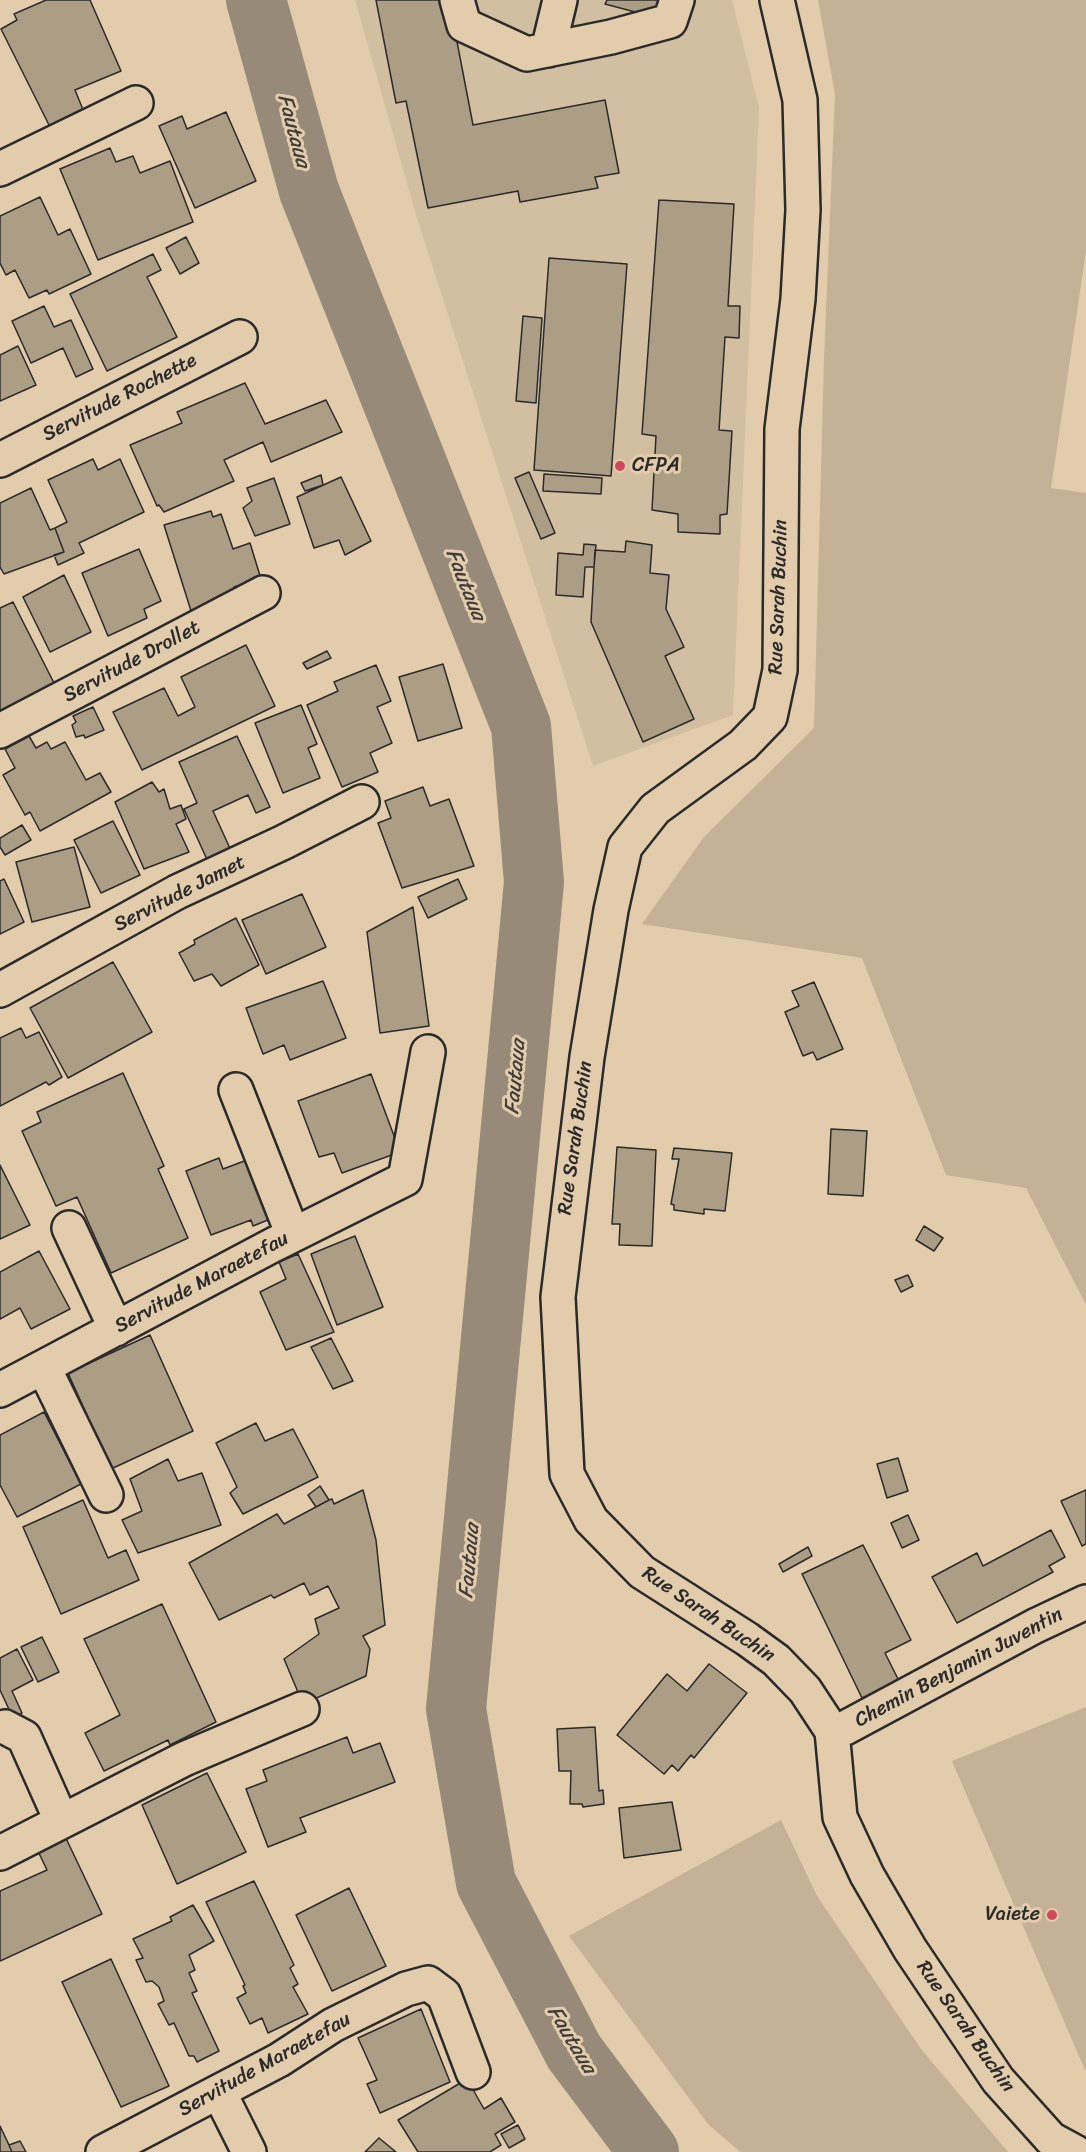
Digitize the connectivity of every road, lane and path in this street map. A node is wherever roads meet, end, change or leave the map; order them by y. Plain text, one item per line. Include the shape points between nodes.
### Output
1 (457, 0) edge
2 (560, 0) edge
3 (677, 0) edge
4 (777, 0) edge
5 (548, 50) junction
6 (136, 103) dead end
7 (0, 169) edge
8 (240, 337) dead end
9 (0, 460) edge
10 (263, 593) dead end
11 (0, 731) edge
12 (362, 802) dead end
13 (0, 990) edge
14 (428, 1052) dead end
15 (236, 1090) dead end
16 (69, 1227) dead end
17 (293, 1235) junction
18 (116, 1329) junction
19 (44, 1368) junction
20 (0, 1390) edge
21 (106, 1495) dead end
22 (1086, 1602) edge
23 (302, 1709) dead end
24 (5, 1727) dead end
25 (832, 1731) junction
26 (62, 1820) junction
27 (0, 1853) edge
28 (473, 2072) dead end
29 (219, 2092) junction
30 (103, 2152) edge
31 (249, 2152) edge
32 (1075, 2152) edge

1 - 5 street via 464,25 527,54
2 - 5 street
3 - 5 street via 670,21
4 - 25 street, Rue Sarah Buchin via 800,100 803,210 798,299 782,429 780,670 770,717 743,745 655,809 625,847 587,1057 558,1297 567,1474 591,1520 642,1572 776,1660 805,1690
6 - 7 street
8 - 9 street, Servitude Rochette
10 - 11 street, Servitude Drollet
12 - 13 street, Servitude Jamet via 177,892
14 - 17 street, Servitude Maraetefau via 405,1179
15 - 17 street
16 - 18 street
17 - 18 street, Servitude Maraetefau
18 - 19 street, Servitude Maraetefau
19 - 20 street, Servitude Maraetefau
19 - 21 street
22 - 25 street, Chemin Benjamin Juventin via 845,1728
23 - 26 street via 184,1759
24 - 26 street via 24,1737
25 - 32 street, Rue Sarah Buchin via 840,1817 867,1875 910,1949 998,2080 1051,2139
26 - 27 street
28 - 29 street, Servitude Maraetefau via 444,1995 428,1983 406,1989 333,2025
29 - 30 street, Servitude Maraetefau
29 - 31 street

